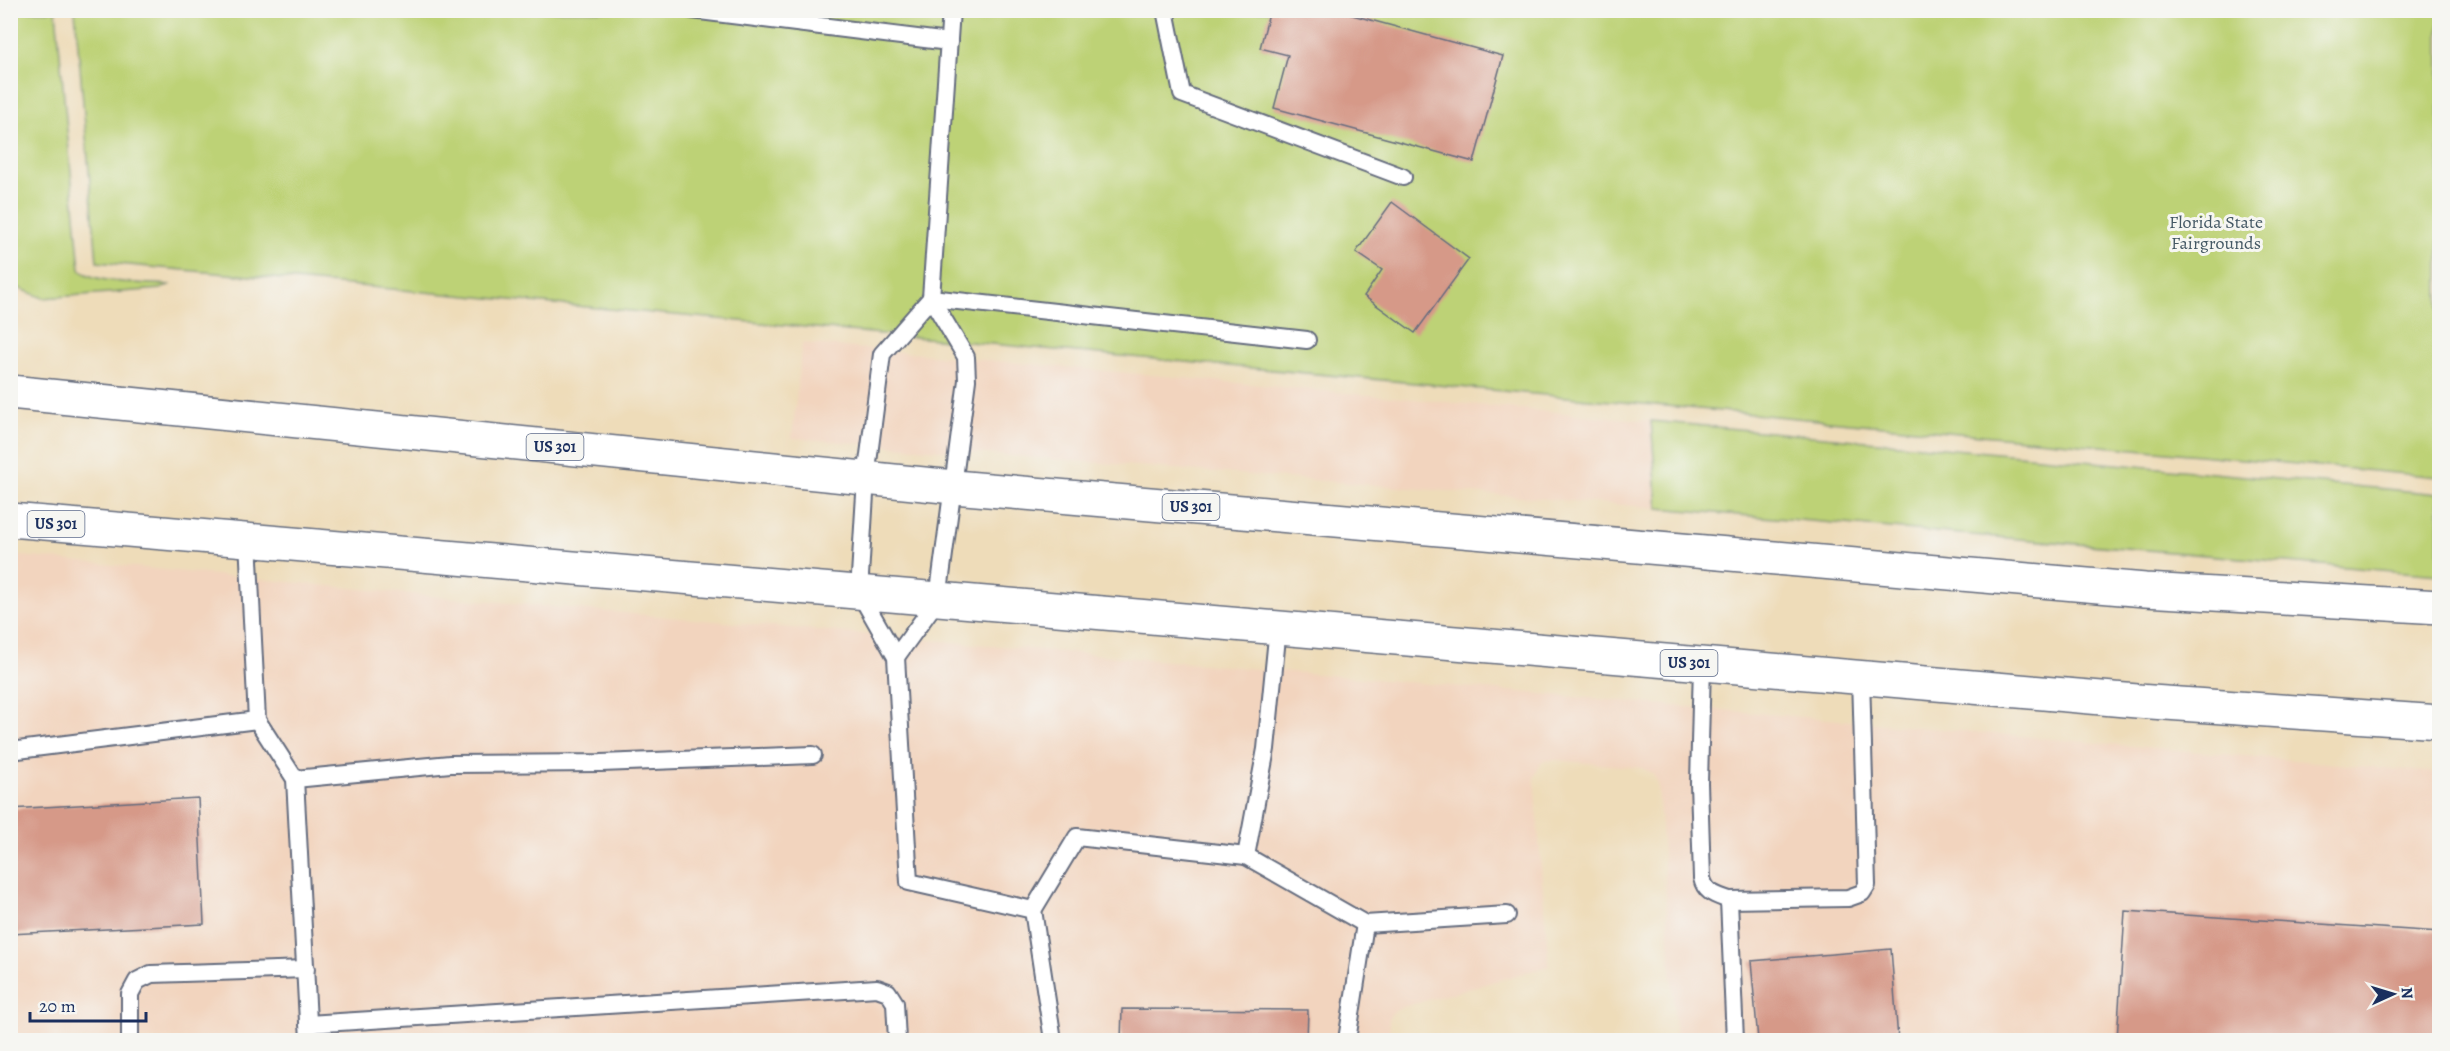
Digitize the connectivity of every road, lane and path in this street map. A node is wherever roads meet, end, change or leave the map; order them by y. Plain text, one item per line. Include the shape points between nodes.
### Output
1 (693, 10) edge
2 (951, 10) edge
3 (1165, 10) edge
4 (949, 42) junction
5 (1403, 177) dead end
6 (932, 298) junction
7 (1307, 340) dead end
8 (10, 392) edge
9 (866, 478) junction
10 (954, 487) junction
11 (10, 520) edge
12 (248, 540) junction
13 (859, 592) junction
14 (938, 598) junction
15 (2439, 608) edge
16 (1278, 627) junction
17 (896, 657) junction
18 (1702, 664) junction
19 (1861, 677) junction
20 (256, 720) junction
21 (2439, 722) edge
22 (10, 752) edge
23 (813, 755) dead end
24 (295, 779) junction
25 (1246, 856) junction
26 (1729, 900) junction
27 (1033, 910) junction
28 (1507, 915) dead end
29 (1365, 924) junction
30 (306, 969) junction
31 (309, 1032) edge
32 (130, 1041) edge
33 (897, 1041) edge
34 (1053, 1041) edge
35 (1347, 1041) edge
36 (1735, 1041) edge

1 - 4 lane
2 - 4 lane
3 - 5 lane via 1182,94
4 - 6 lane
6 - 7 lane
6 - 9 lane via 882,354
6 - 10 lane via 966,357 967,380
8 - 9 main road, US 301
9 - 10 main road, US 301
9 - 13 lane
10 - 14 lane
10 - 15 main road, US 301 via 2145,590
11 - 12 main road, US 301
12 - 13 main road, US 301
12 - 20 lane
13 - 14 main road, US 301
13 - 17 lane
14 - 16 main road, US 301
14 - 17 lane
16 - 18 main road, US 301
16 - 25 lane via 1266,749
17 - 27 lane via 909,882
18 - 19 main road, US 301
18 - 26 lane via 1702,879 1712,894
19 - 21 main road, US 301
19 - 26 lane via 1867,885 1862,893 1848,898
20 - 22 lane
20 - 24 lane
23 - 24 lane via 450,764
24 - 30 lane
25 - 27 lane via 1077,837
25 - 29 lane
26 - 36 lane
27 - 34 lane
28 - 29 lane
29 - 35 lane
30 - 31 lane
30 - 32 lane via 151,974 138,981 130,993
31 - 33 lane via 877,988 888,992 895,1003

